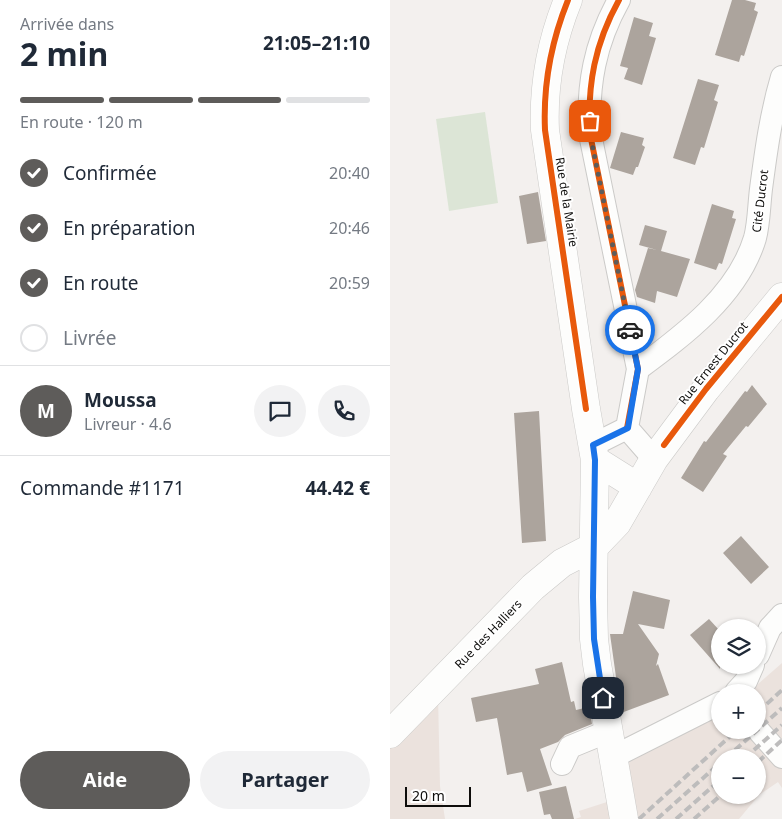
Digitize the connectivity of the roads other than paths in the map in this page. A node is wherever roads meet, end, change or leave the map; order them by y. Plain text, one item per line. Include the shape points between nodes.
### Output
1 (568, 0) edge
2 (619, 0) edge
3 (782, 77) edge
4 (782, 297) edge
5 (638, 369) junction
6 (628, 428) junction
7 (659, 452) junction
8 (594, 453) junction
9 (638, 487) junction
10 (594, 491) junction
11 (595, 546) junction
12 (562, 563) junction
13 (782, 615) edge
14 (766, 637) edge
15 (711, 706) edge
16 (390, 734) edge
17 (766, 739) edge
18 (611, 744) junction
19 (782, 757) edge
20 (562, 764) dead end
21 (624, 819) edge

1 - 8 main road, Rue de la Mairie via 552,47 544,130
2 - 5 street via 609,17 591,80 590,134
3 - 5 street, Cité Ducrot via 770,127 755,237 747,257 724,294 700,320
4 - 7 main road, Rue Ernest Ducrot via 706,388
5 - 6 street
6 - 7 street
6 - 8 street
7 - 9 main road, Rue Ernest Ducrot
8 - 9 main road
8 - 10 main road, Rue de la Mairie
9 - 11 main road, Rue des Halliers via 617,523
10 - 11 main road, Rue de la Mairie
10 - 12 main road via 585,520
11 - 12 main road, Rue des Halliers
11 - 18 main road, Rue de la Mairie via 594,639
12 - 16 main road, Rue des Halliers via 534,587
13 - 14 street
15 - 18 street
17 - 19 street
18 - 20 street via 570,747
18 - 21 main road, Rue de la Mairie

